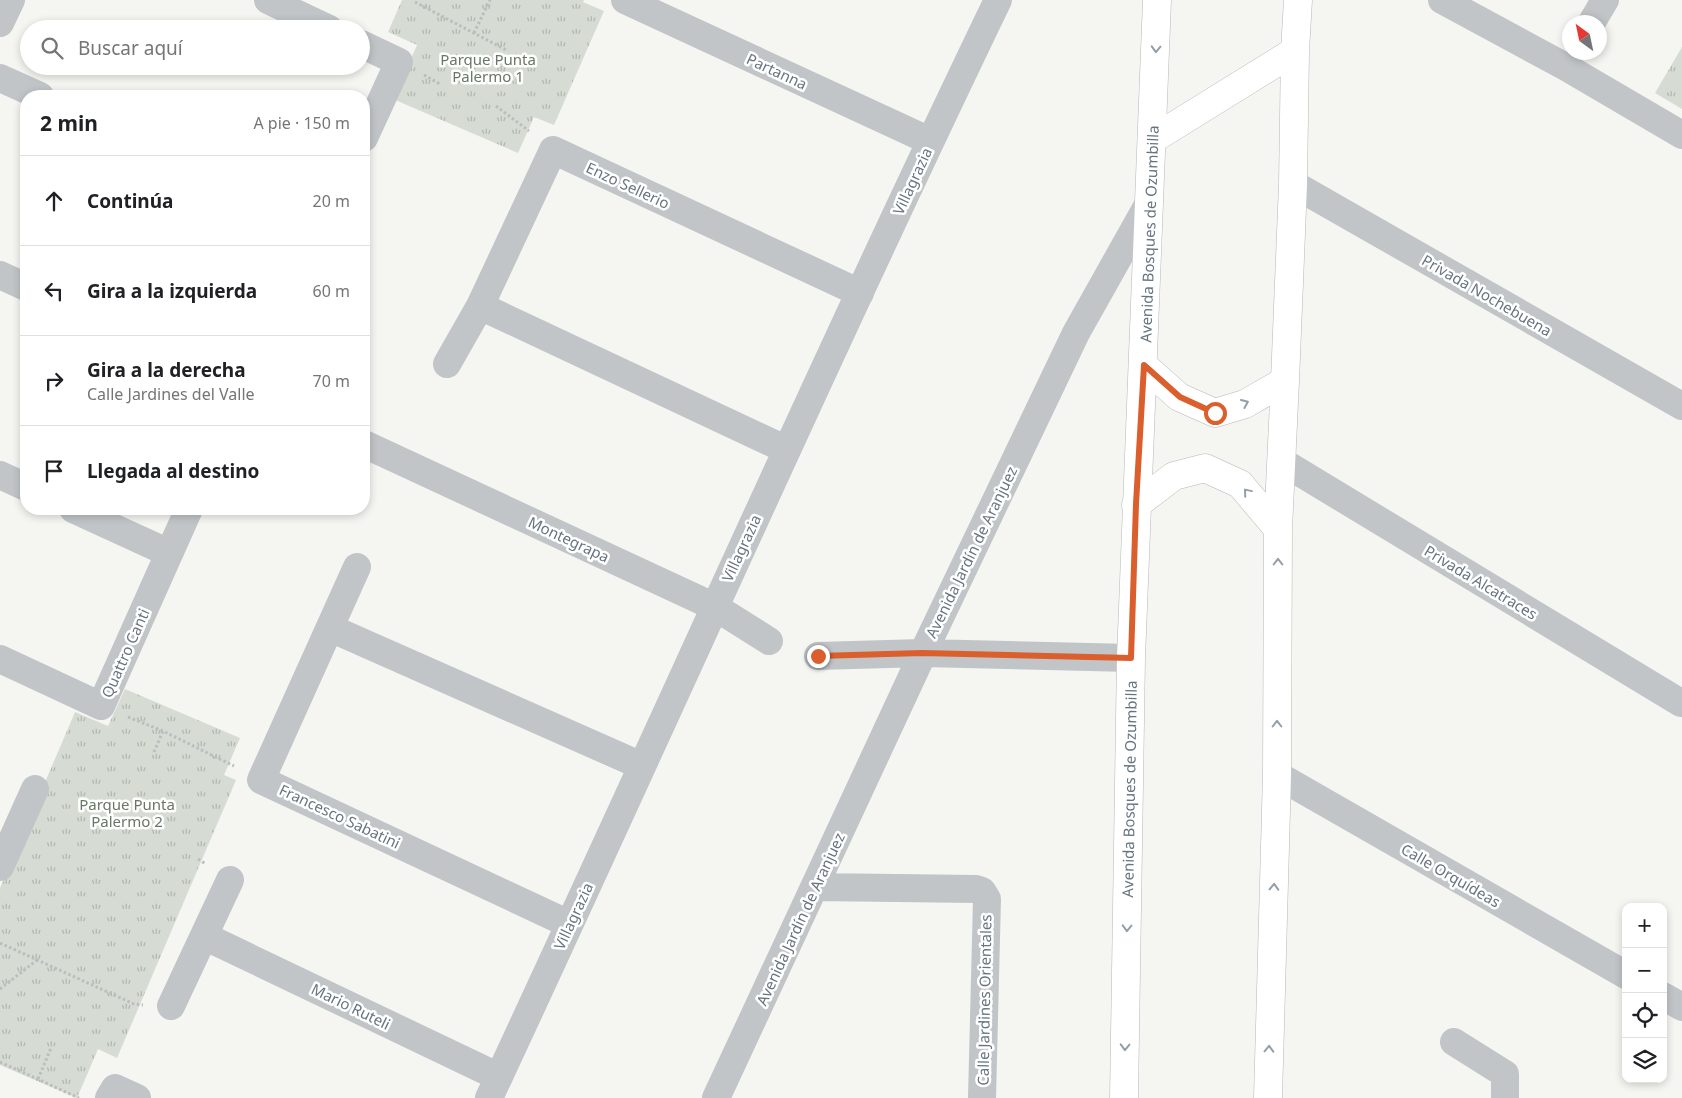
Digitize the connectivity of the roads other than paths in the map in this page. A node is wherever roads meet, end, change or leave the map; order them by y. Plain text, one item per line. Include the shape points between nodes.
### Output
1 (10, 0) edge
2 (268, 0) edge
3 (625, 0) edge
4 (998, 0) edge
5 (1157, 0) edge
6 (1298, 0) edge
7 (1442, 0) edge
8 (1606, 0) edge
9 (1596, 15) edge
10 (310, 20) edge
11 (0, 23) edge
12 (370, 48) edge
13 (1294, 51) junction
14 (1562, 56) edge
15 (1571, 60) edge
16 (0, 78) edge
17 (27, 90) edge
18 (370, 125) edge
19 (1682, 135) edge
20 (1153, 139) junction
21 (930, 141) junction
22 (1293, 184) junction
23 (1149, 203) junction
24 (0, 275) edge
25 (20, 284) edge
26 (860, 293) junction
27 (480, 306) junction
28 (447, 364) dead end
29 (1144, 365) junction
30 (1285, 381) junction
31 (1682, 406) edge
32 (370, 447) edge
33 (786, 450) junction
34 (1281, 461) junction
35 (0, 475) edge
36 (20, 484) edge
37 (1136, 504) junction
38 (86, 515) edge
39 (186, 515) edge
40 (1278, 529) junction
41 (169, 554) junction
42 (357, 567) dead end
43 (714, 606) junction
44 (330, 628) junction
45 (769, 642) dead end
46 (922, 653) junction
47 (818, 656) dead end
48 (1131, 658) junction
49 (0, 659) edge
50 (1681, 703) edge
51 (642, 766) junction
52 (1277, 775) junction
53 (35, 789) dead end
54 (2, 856) edge
55 (230, 880) dead end
56 (815, 887) junction
57 (569, 924) junction
58 (204, 936) junction
59 (1622, 973) edge
60 (1667, 998) edge
61 (171, 1006) road end
62 (1682, 1007) edge
63 (1454, 1042) dead end
64 (494, 1088) edge
65 (109, 1098) edge
66 (137, 1098) edge
67 (716, 1098) edge
68 (982, 1098) edge
69 (1124, 1098) edge
70 (1268, 1098) edge
71 (1505, 1098) edge

1 - 11 street
2 - 10 street
3 - 21 street, Partanna
4 - 21 street, Villagrazia
5 -> 20 main road, Avenida Bosques de Ozumbilla
6 - 13 main road
7 - 14 street
8 - 9 street
12 - 18 street via 399,62
13 - 20 main road
13 - 22 main road
15 - 19 street
16 - 17 street
20 - 23 main road, Avenida Bosques de Ozumbilla
21 - 26 street, Villagrazia
22 - 30 main road
22 - 31 street, Privada Nochebuena
23 - 29 main road, Avenida Bosques de Ozumbilla
23 - 46 street, Avenida Jardín de Aranjuez via 1076,333
24 - 25 street
26 - 27 street, Enzo Sellerio via 553,150
26 - 33 street, Villagrazia
27 - 28 street
27 - 33 street
29 -> 30 main road via 1180,397 1215,413 1245,404
29 - 37 main road, Avenida Bosques de Ozumbilla
30 - 34 main road
32 - 43 street, Montegrapa
33 - 43 street, Villagrazia
34 - 40 main road
34 - 50 street, Privada Alcatraces
35 - 36 street
40 -> 37 main road via 1240,484 1206,468 1174,476
37 - 48 main road, Avenida Bosques de Ozumbilla
38 - 41 street
39 - 41 street, Quattro Canti
52 -> 40 main road
41 - 49 street, Quattro Canti via 102,706
42 - 44 street, Francesco Sabatini
43 - 45 street, Montegrapa
43 - 51 street, Villagrazia
44 - 51 street
44 - 57 street, Francesco Sabatini via 261,780
46 - 47 street
46 - 48 street
46 - 56 street, Avenida Jardín de Aranjuez
48 -> 69 main road, Avenida Bosques de Ozumbilla
51 - 57 street, Villagrazia
52 - 59 street, Calle Orquídeas
70 -> 52 main road
53 - 54 street
55 - 58 street
56 - 67 street, Avenida Jardín de Aranjuez
56 - 68 street, Calle Jardines Orientales via 982,891 987,899
57 - 64 street, Villagrazia
58 - 61 street
58 - 64 street, Mario Ruteli
60 - 62 street
63 - 71 street via 1506,1074
65 - 66 street via 115,1088

